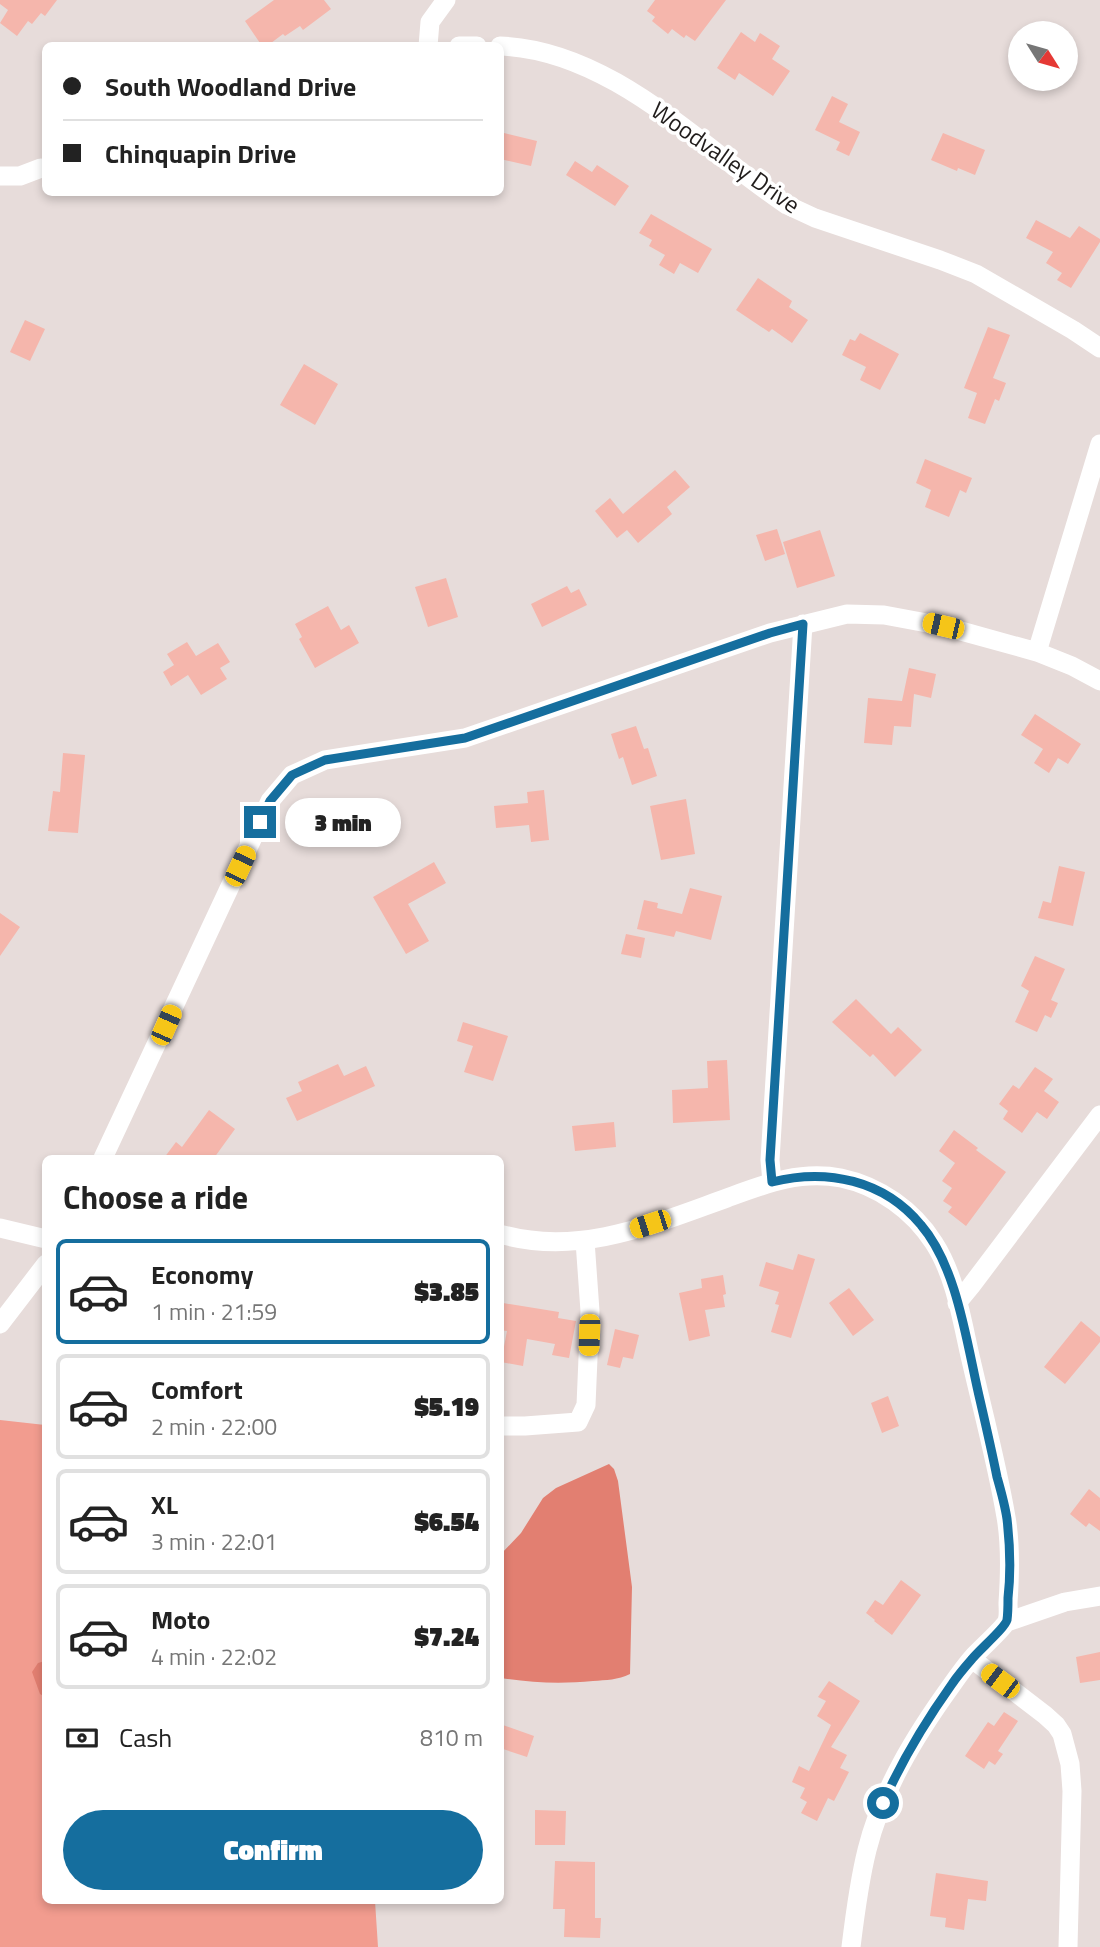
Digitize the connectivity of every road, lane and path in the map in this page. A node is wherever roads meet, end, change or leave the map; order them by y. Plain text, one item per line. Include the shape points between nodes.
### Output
1 (446, 0) edge
2 (428, 42) edge
3 (504, 46) edge
4 (42, 168) edge
5 (0, 176) edge
6 (1100, 348) edge
7 (1100, 444) edge
8 (803, 624) junction
9 (1037, 652) junction
10 (1100, 681) edge
11 (1100, 1115) edge
12 (104, 1155) edge
13 (772, 1182) junction
14 (0, 1228) edge
15 (504, 1235) edge
16 (42, 1238) edge
17 (585, 1241) junction
18 (42, 1269) edge
19 (957, 1303) junction
20 (0, 1324) edge
21 (504, 1426) edge
22 (1100, 1596) edge
23 (1007, 1622) junction
24 (972, 1658) junction
25 (851, 1947) edge
26 (1068, 1947) edge

1 - 2 street via 430,22
3 - 6 street, Woodvalley Drive via 555,55 594,70 653,106 787,205 976,275
4 - 5 street via 20,176
7 - 9 street
8 - 9 street via 846,614 884,615
8 - 12 street via 465,738 325,760 292,775 270,801
8 - 13 street
9 - 10 street
11 - 19 street
13 - 17 street via 628,1232
13 - 19 street via 826,1176 863,1184 890,1198 915,1218 936,1246
14 - 16 street
15 - 17 street via 546,1242
17 - 21 street via 590,1311 586,1405 578,1422
18 - 20 street
19 - 23 street via 1007,1519
22 - 23 street via 1065,1602
23 - 24 street
24 - 25 street via 920,1731 883,1803 859,1885
24 - 26 street via 1056,1725 1065,1744 1072,1791

